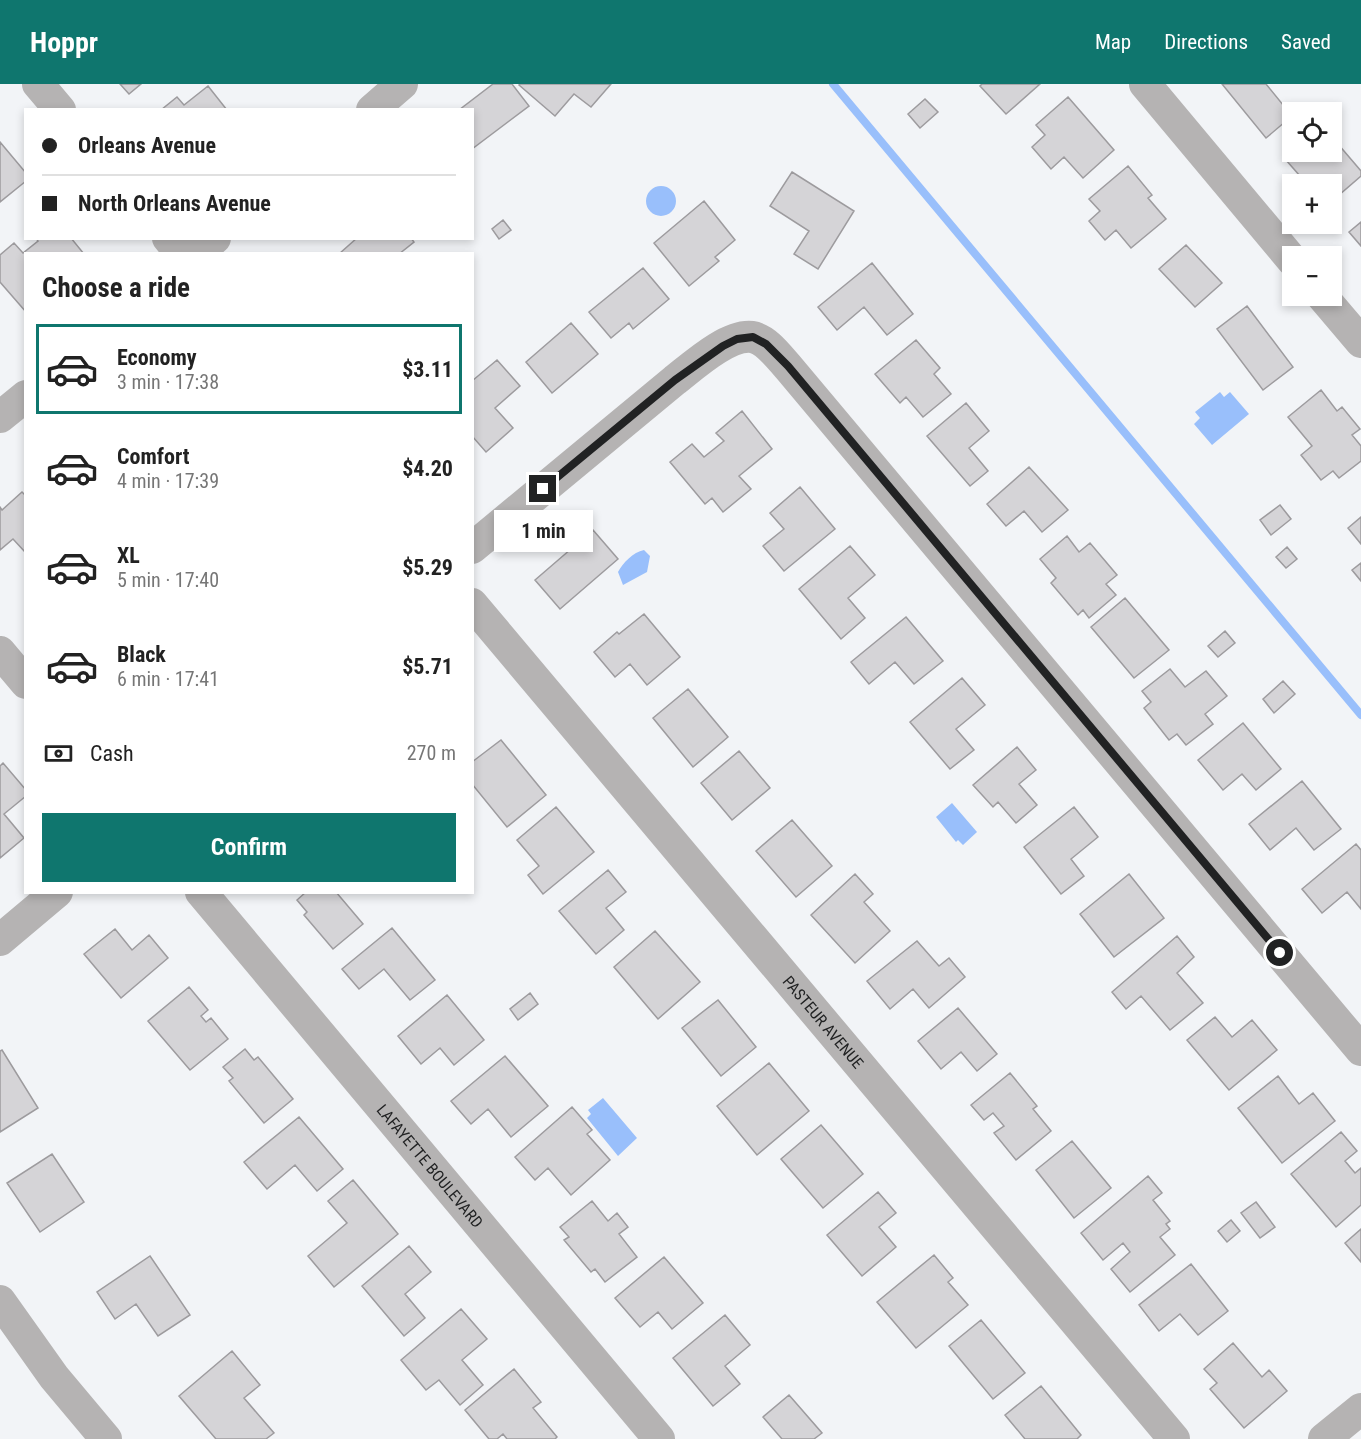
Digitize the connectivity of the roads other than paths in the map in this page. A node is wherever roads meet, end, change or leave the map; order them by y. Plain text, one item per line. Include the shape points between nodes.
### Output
1 (38, 84) edge
2 (402, 84) edge
3 (1145, 84) edge
4 (58, 108) edge
5 (374, 108) edge
6 (170, 240) edge
7 (213, 240) edge
8 (1282, 248) edge
9 (179, 252) edge
10 (199, 252) edge
11 (1330, 306) edge
12 (1361, 342) edge
13 (24, 398) edge
14 (0, 417) edge
15 (474, 546) edge
16 (474, 606) edge
17 (0, 652) edge
18 (24, 680) edge
19 (55, 894) edge
20 (203, 894) edge
21 (0, 940) edge
22 (1361, 1050) edge
23 (0, 1302) edge
24 (1361, 1409) edge
25 (106, 1439) edge
26 (658, 1439) edge
27 (1174, 1439) edge
28 (1324, 1439) edge

1 - 4 street
2 - 5 street
3 - 8 street
6 - 9 street
7 - 10 street
11 - 12 street
13 - 14 street
15 - 22 street via 675,380 723,346 753,337 766,344
16 - 27 street, PASTEUR AVENUE
17 - 18 street
19 - 21 street
20 - 26 street, LAFAYETTE BOULEVARD
23 - 25 street via 54,1377
24 - 28 street

